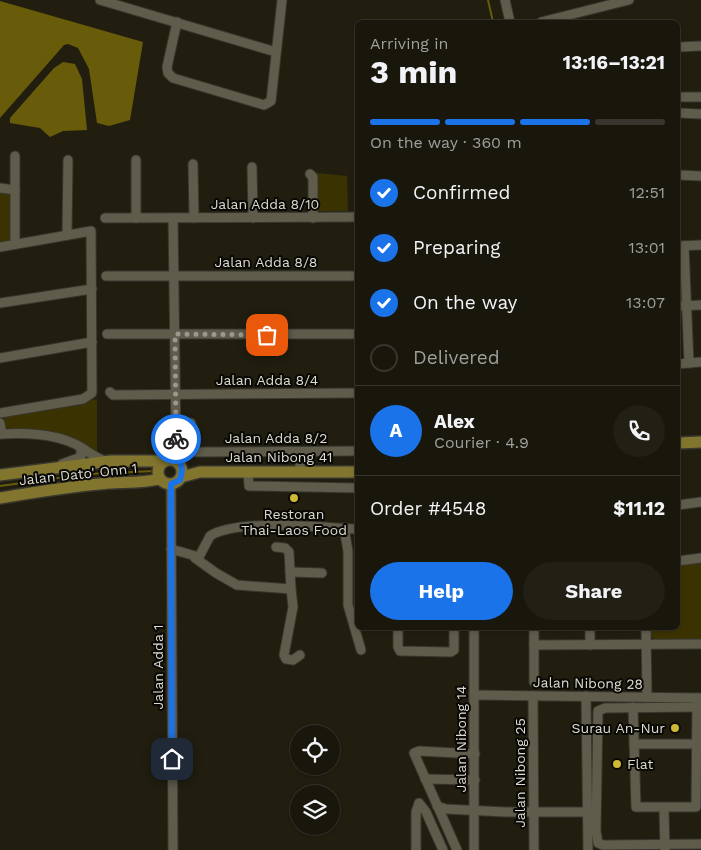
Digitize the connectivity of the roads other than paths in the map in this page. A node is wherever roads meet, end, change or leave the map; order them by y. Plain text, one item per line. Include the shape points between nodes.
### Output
1 (100, 0) edge
2 (282, 0) edge
3 (505, 0) edge
4 (629, 0) edge
5 (510, 20) edge
6 (549, 20) edge
7 (177, 22) junction
8 (701, 46) edge
9 (680, 47) edge
10 (276, 52) junction
11 (680, 97) edge
12 (701, 97) edge
13 (680, 113) edge
14 (701, 114) edge
15 (15, 156) dead end
16 (68, 160) dead end
17 (136, 160) dead end
18 (193, 164) dead end
19 (252, 167) dead end
20 (310, 174) dead end
21 (680, 175) edge
22 (701, 176) edge
23 (0, 188) edge
24 (15, 190) junction
25 (355, 217) edge
26 (105, 218) dead end
27 (136, 218) junction
28 (173, 218) junction
29 (194, 218) junction
30 (253, 218) junction
31 (313, 218) junction
32 (67, 235) junction
33 (15, 244) junction
34 (701, 245) edge
35 (681, 246) edge
36 (0, 248) edge
37 (106, 276) dead end
38 (174, 276) junction
39 (355, 276) edge
40 (92, 289) junction
41 (0, 303) edge
42 (701, 305) edge
43 (682, 306) edge
44 (107, 334) dead end
45 (175, 334) junction
46 (355, 334) edge
47 (92, 342) junction
48 (0, 358) edge
49 (701, 362) edge
50 (689, 363) junction
51 (680, 364) edge
52 (110, 392) dead end
53 (355, 392) edge
54 (176, 394) junction
55 (0, 413) edge
56 (0, 422) edge
57 (176, 423) junction
58 (1, 434) edge
59 (176, 438) junction
60 (701, 442) edge
61 (680, 444) edge
62 (82, 448) junction
63 (355, 451) edge
64 (300, 452) junction
65 (164, 461) junction
66 (111, 462) junction
67 (54, 466) junction
68 (181, 469) junction
69 (248, 472) junction
70 (300, 472) junction
71 (355, 472) edge
72 (0, 474) edge
73 (160, 479) junction
74 (171, 484) junction
75 (355, 488) edge
76 (0, 498) edge
77 (701, 502) edge
78 (680, 505) edge
79 (344, 528) junction
80 (355, 529) edge
81 (276, 547) dead end
82 (171, 549) junction
83 (196, 558) junction
84 (701, 558) edge
85 (680, 561) edge
86 (290, 572) junction
87 (322, 573) dead end
88 (291, 589) junction
89 (355, 629) edge
90 (355, 630) edge
91 (398, 630) edge
92 (454, 630) edge
93 (474, 630) edge
94 (534, 630) edge
95 (590, 630) edge
96 (646, 630) edge
97 (646, 644) junction
98 (701, 644) edge
99 (534, 645) junction
100 (590, 645) junction
101 (361, 650) dead end
102 (300, 655) dead end
103 (534, 682) dead end
104 (474, 695) junction
105 (533, 696) junction
106 (586, 696) junction
107 (647, 697) junction
108 (699, 702) edge
109 (633, 708) junction
110 (634, 744) junction
111 (698, 744) junction
112 (475, 754) junction
113 (425, 779) junction
114 (475, 780) junction
115 (437, 806) junction
116 (664, 808) junction
117 (475, 811) junction
118 (533, 812) junction
119 (588, 812) junction
120 (701, 844) edge
121 (665, 848) edge
122 (173, 850) edge
123 (416, 850) edge
124 (443, 850) edge
125 (457, 850) edge
126 (474, 850) edge
127 (534, 850) edge
128 (588, 850) edge

1 - 7 street
2 - 10 street
3 - 5 street
4 - 6 street
7 - 10 street
7 - 10 street via 167,67 173,78 264,105 271,101
8 - 9 street
11 - 12 street
13 - 14 street
15 - 24 street
16 - 32 street
17 - 27 street
18 - 29 street
19 - 30 street
20 - 31 street via 313,177
21 - 22 street
23 - 24 street
24 - 33 street
25 - 31 street, Jalan Adda 8/10
26 - 27 street, Jalan Adda 8/10
27 - 28 street, Jalan Adda 8/10
28 - 29 street, Jalan Adda 8/10
28 - 38 street
29 - 30 street, Jalan Adda 8/10
30 - 31 street, Jalan Adda 8/10
32 - 33 street
32 - 40 street via 91,231
33 - 36 street
34 - 35 street
35 - 43 street
37 - 38 street, Jalan Adda 8/8
38 - 39 street, Jalan Adda 8/8
38 - 45 street
40 - 41 street
40 - 47 street
42 - 43 street
43 - 50 street
44 - 45 street
45 - 46 street
45 - 54 street
47 - 48 street
47 - 55 street via 92,393 89,396
49 - 50 street
50 - 51 street
52 - 54 street, Jalan Adda 8/4 via 113,395
53 - 54 street, Jalan Adda 8/4
54 - 57 street
56 - 58 street
57 - 59 street
57 - 64 street, Jalan Adda 8/2 via 191,423 190,446 196,452
58 - 62 street via 48,436
59 - 65 street
59 - 68 street
60 - 61 main road
62 - 66 street
62 - 67 street via 81,457
63 - 64 street, Jalan Adda 8/2
64 - 70 street
65 - 66 main road, Jalan Dato' Onn 1
65 - 68 main road via 172,459
65 - 73 main road via 158,470
66 - 67 main road, Jalan Dato' Onn 1
67 - 72 main road, Jalan Dato' Onn 1
68 - 69 main road, Jalan Nibong 41
68 - 74 main road
69 - 70 main road, Jalan Nibong 41
69 - 75 street via 249,486
70 - 71 main road, Jalan Nibong 41
73 - 74 main road
73 - 76 main road, Jalan Dato' Onn 1
74 - 82 street, Jalan Adda 1
77 - 78 street
79 - 80 street
79 - 83 street via 302,525 223,530 210,536 201,555
79 - 89 street via 348,551 348,605
81 - 86 street via 288,550
82 - 83 street
82 - 122 street, Jalan Adda 1
83 - 88 street via 237,585
84 - 85 street
86 - 87 street
86 - 88 street
88 - 102 street via 293,608 284,655 286,659 293,660
90 - 101 street
91 - 92 street via 400,651 451,652 454,650
93 - 104 street, Jalan Nibong 14
94 - 99 street
95 - 100 street
96 - 97 street
97 - 98 street
97 - 100 street
97 - 107 street
99 - 100 street
99 - 103 street
104 - 105 street, Jalan Nibong 28
104 - 112 street, Jalan Nibong 14
105 - 106 street, Jalan Nibong 28
105 - 118 street, Jalan Nibong 25
106 - 107 street, Jalan Nibong 28
106 - 119 street
107 - 108 street, Jalan Nibong 28
108 - 109 street
108 - 111 street
109 - 110 street
109 - 121 street via 598,711 597,839 603,845
110 - 111 street
110 - 116 street via 636,807
111 - 116 street via 698,805 693,808
112 - 113 street via 415,751 414,756
112 - 114 street, Jalan Nibong 14
113 - 114 street
113 - 115 street
114 - 117 street, Jalan Nibong 14
115 - 117 street
115 - 125 street
116 - 121 street
117 - 118 street
117 - 126 street, Jalan Nibong 14
118 - 119 street
118 - 127 street, Jalan Nibong 25
119 - 128 street
120 - 121 street
123 - 124 street via 419,803

